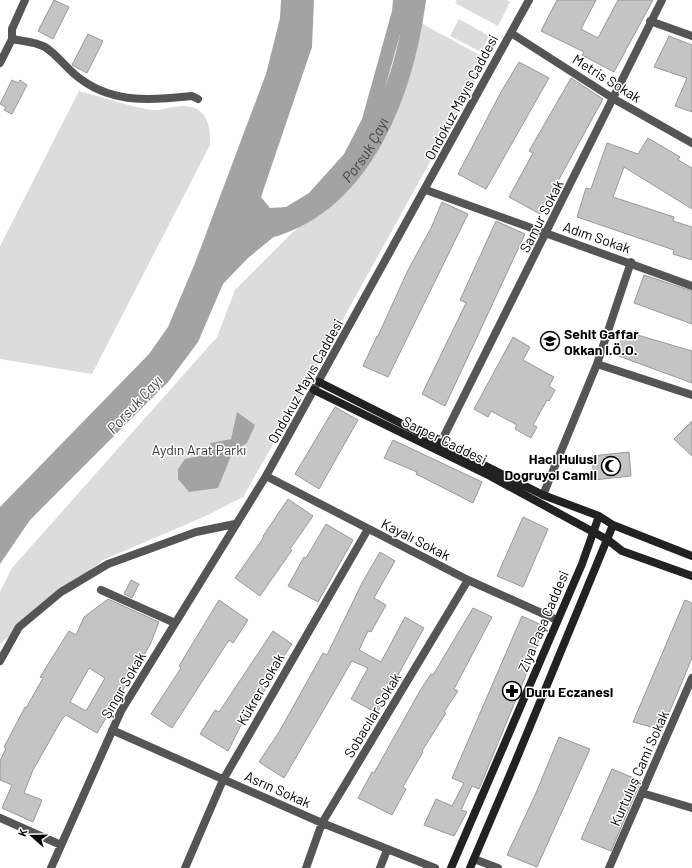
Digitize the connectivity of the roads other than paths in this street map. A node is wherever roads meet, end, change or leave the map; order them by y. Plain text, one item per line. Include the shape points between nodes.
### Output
1 (25, 0) edge
2 (529, 0) edge
3 (662, 0) edge
4 (650, 21) junction
5 (511, 33) junction
6 (692, 36) edge
7 (12, 39) junction
8 (0, 62) edge
9 (198, 99) dead end
10 (614, 99) junction
11 (692, 142) edge
12 (426, 190) junction
13 (547, 233) junction
14 (631, 262) junction
15 (692, 286) edge
16 (597, 364) junction
17 (319, 382) junction
18 (314, 390) junction
19 (692, 395) edge
20 (442, 442) junction
21 (266, 476) junction
22 (543, 495) junction
23 (598, 516) junction
24 (235, 524) junction
25 (613, 525) junction
26 (368, 529) junction
27 (592, 532) junction
28 (608, 540) junction
29 (692, 556) edge
30 (692, 576) edge
31 (468, 580) junction
32 (101, 590) dead end
33 (557, 620) junction
34 (175, 623) junction
35 (0, 661) edge
36 (692, 680) edge
37 (112, 730) junction
38 (224, 780) junction
39 (642, 794) junction
40 (692, 808) edge
41 (0, 818) edge
42 (322, 823) junction
43 (61, 844) junction
44 (387, 850) junction
45 (474, 859) junction
46 (51, 868) edge
47 (185, 868) edge
48 (306, 868) edge
49 (380, 868) edge
50 (435, 868) edge
51 (451, 868) edge
52 (470, 868) edge
53 (498, 868) edge
54 (609, 868) edge

1 - 7 street via 12,29
2 - 5 street, Ondokuz Mayıs Caddesi
3 - 4 street, Samur Sokak
4 - 6 street
4 - 10 street, Samur Sokak
5 - 10 street, Metris Sokak
5 - 12 street, Ondokuz Mayıs Caddesi
7 - 8 street
7 - 9 street via 44,46 82,81 105,92 127,98 153,100 192,96
10 - 11 street, Metris Sokak
10 - 13 street, Samur Sokak
12 - 13 street, Adım Sokak
12 - 17 street, Ondokuz Mayıs Caddesi
13 - 14 street, Adım Sokak
13 - 20 street, Samur Sokak
14 - 15 street, Adım Sokak
14 - 16 street
16 - 19 street
16 - 22 street
17 - 18 street, Ondokuz Mayıs Caddesi
17 - 20 main road, Sarper Caddesi
18 - 21 street, Ondokuz Mayıs Caddesi
18 - 27 main road, Sarper Caddesi via 490,476
20 - 22 main road, Sarper Caddesi
21 - 24 street, Ondokuz Mayıs Caddesi
21 - 26 street, Kayalı Sokak
22 - 23 main road, Sarper Caddesi
23 - 25 main road, Sarper Caddesi
23 - 27 main road, Ziya Paşa Caddesi
24 - 34 street, Şıngır Sokak
24 - 35 street via 196,532 108,564 60,592 19,627
25 - 28 main road, Ziya Paşa Caddesi
25 - 29 main road, Sarper Caddesi
26 - 31 street, Kayalı Sokak
26 - 38 street, Kükrer Sokak
27 - 28 main road, Sarper Caddesi
27 - 33 main road, Ziya Paşa Caddesi via 582,564
28 - 30 main road, Sarper Caddesi via 622,551
28 - 45 main road, Ziya Paşa Caddesi
31 - 33 street, Kayalı Sokak
31 - 42 street, Sobacılar Sokak
32 - 34 street
33 - 51 main road, Ziya Paşa Caddesi
34 - 37 street, Şıngır Sokak
36 - 39 street, Kurtuluş Cami Sokak
37 - 38 street, Asrın Sokak
37 - 43 street, Şıngır Sokak
38 - 42 street, Asrın Sokak
38 - 47 street, Kükrer Sokak
39 - 40 street
39 - 54 street, Kurtuluş Cami Sokak
41 - 43 street
42 - 44 street, Asrın Sokak
42 - 48 street, Sobacılar Sokak
43 - 46 street, Şıngır Sokak
44 - 49 street
44 - 50 street, Asrın Sokak
45 - 52 main road, Ziya Paşa Caddesi
45 - 53 street

